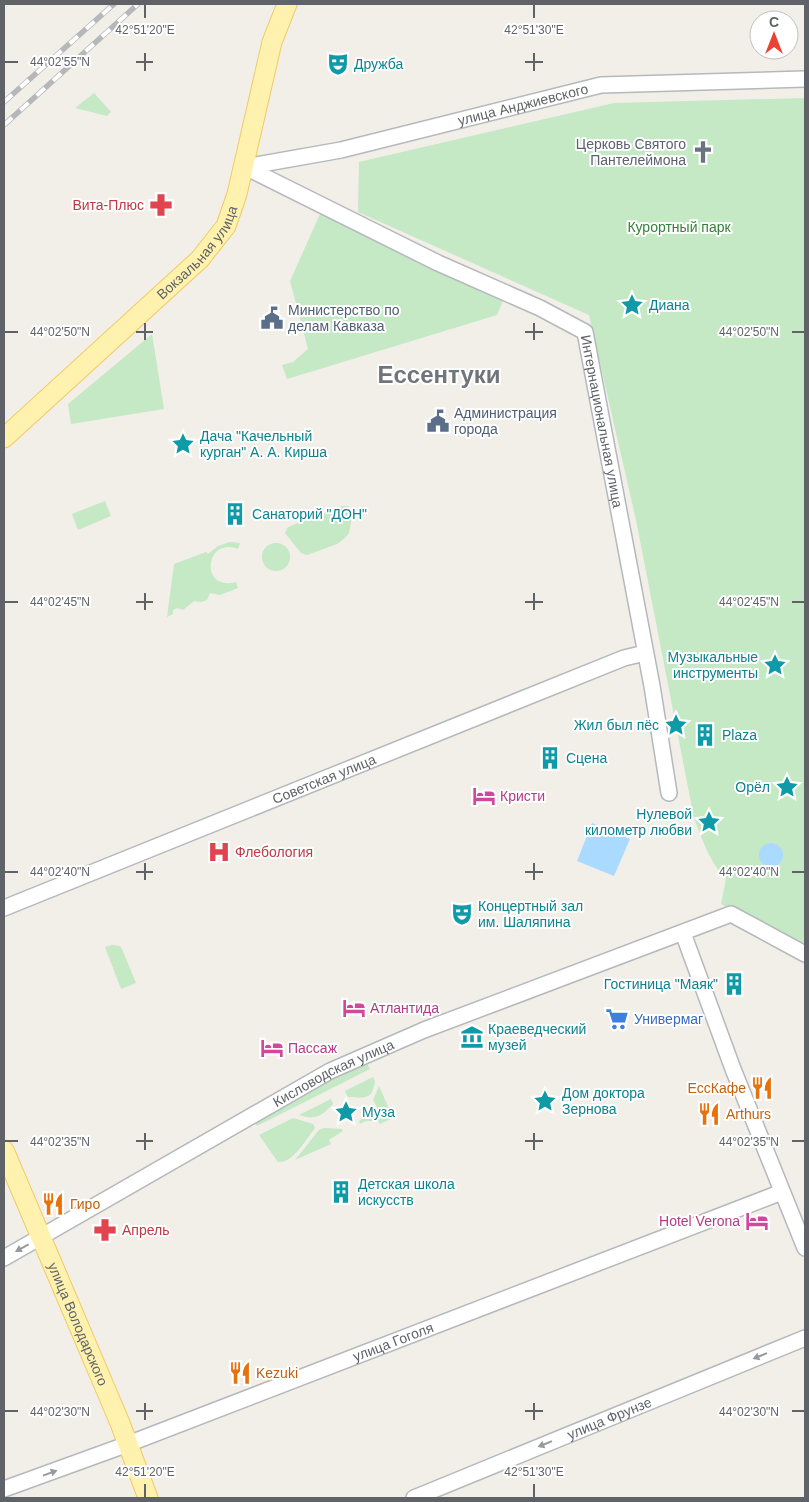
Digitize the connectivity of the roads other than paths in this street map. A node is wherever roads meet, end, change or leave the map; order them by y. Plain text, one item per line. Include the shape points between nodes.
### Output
1 (287, 4) edge
2 (805, 78) edge
3 (245, 167) junction
4 (4, 438) edge
5 (645, 653) junction
6 (669, 793) dead end
7 (4, 908) edge
8 (683, 933) junction
9 (805, 954) edge
10 (4, 1150) edge
11 (782, 1192) junction
12 (42, 1238) junction
13 (805, 1248) edge
14 (4, 1258) edge
15 (805, 1338) edge
16 (128, 1444) junction
17 (4, 1489) edge
18 (148, 1498) edge
19 (414, 1498) edge

1 - 3 main road, Вокзальная улица via 272,42
2 - 3 street, улица Анджиевского via 601,85 341,150
3 - 4 main road, Вокзальная улица via 226,226 200,260
3 - 5 street, Интернациональная улица via 585,332
5 - 6 street, Интернациональная улица
5 - 7 street, Советская улица via 615,662
8 - 9 street, Кисловодская улица via 731,914
8 - 11 street
8 - 12 street, Кисловодская улица via 432,1027 330,1071
10 - 12 main road, улица Володарского
11 - 13 street
11 - 16 street, улица Гоголя
12 -> 14 street, Кисловодская улица
12 - 16 main road, улица Володарского
15 -> 19 street, улица Фрунзе
17 -> 16 street, улица Гоголя
16 - 18 main road, улица Володарского

